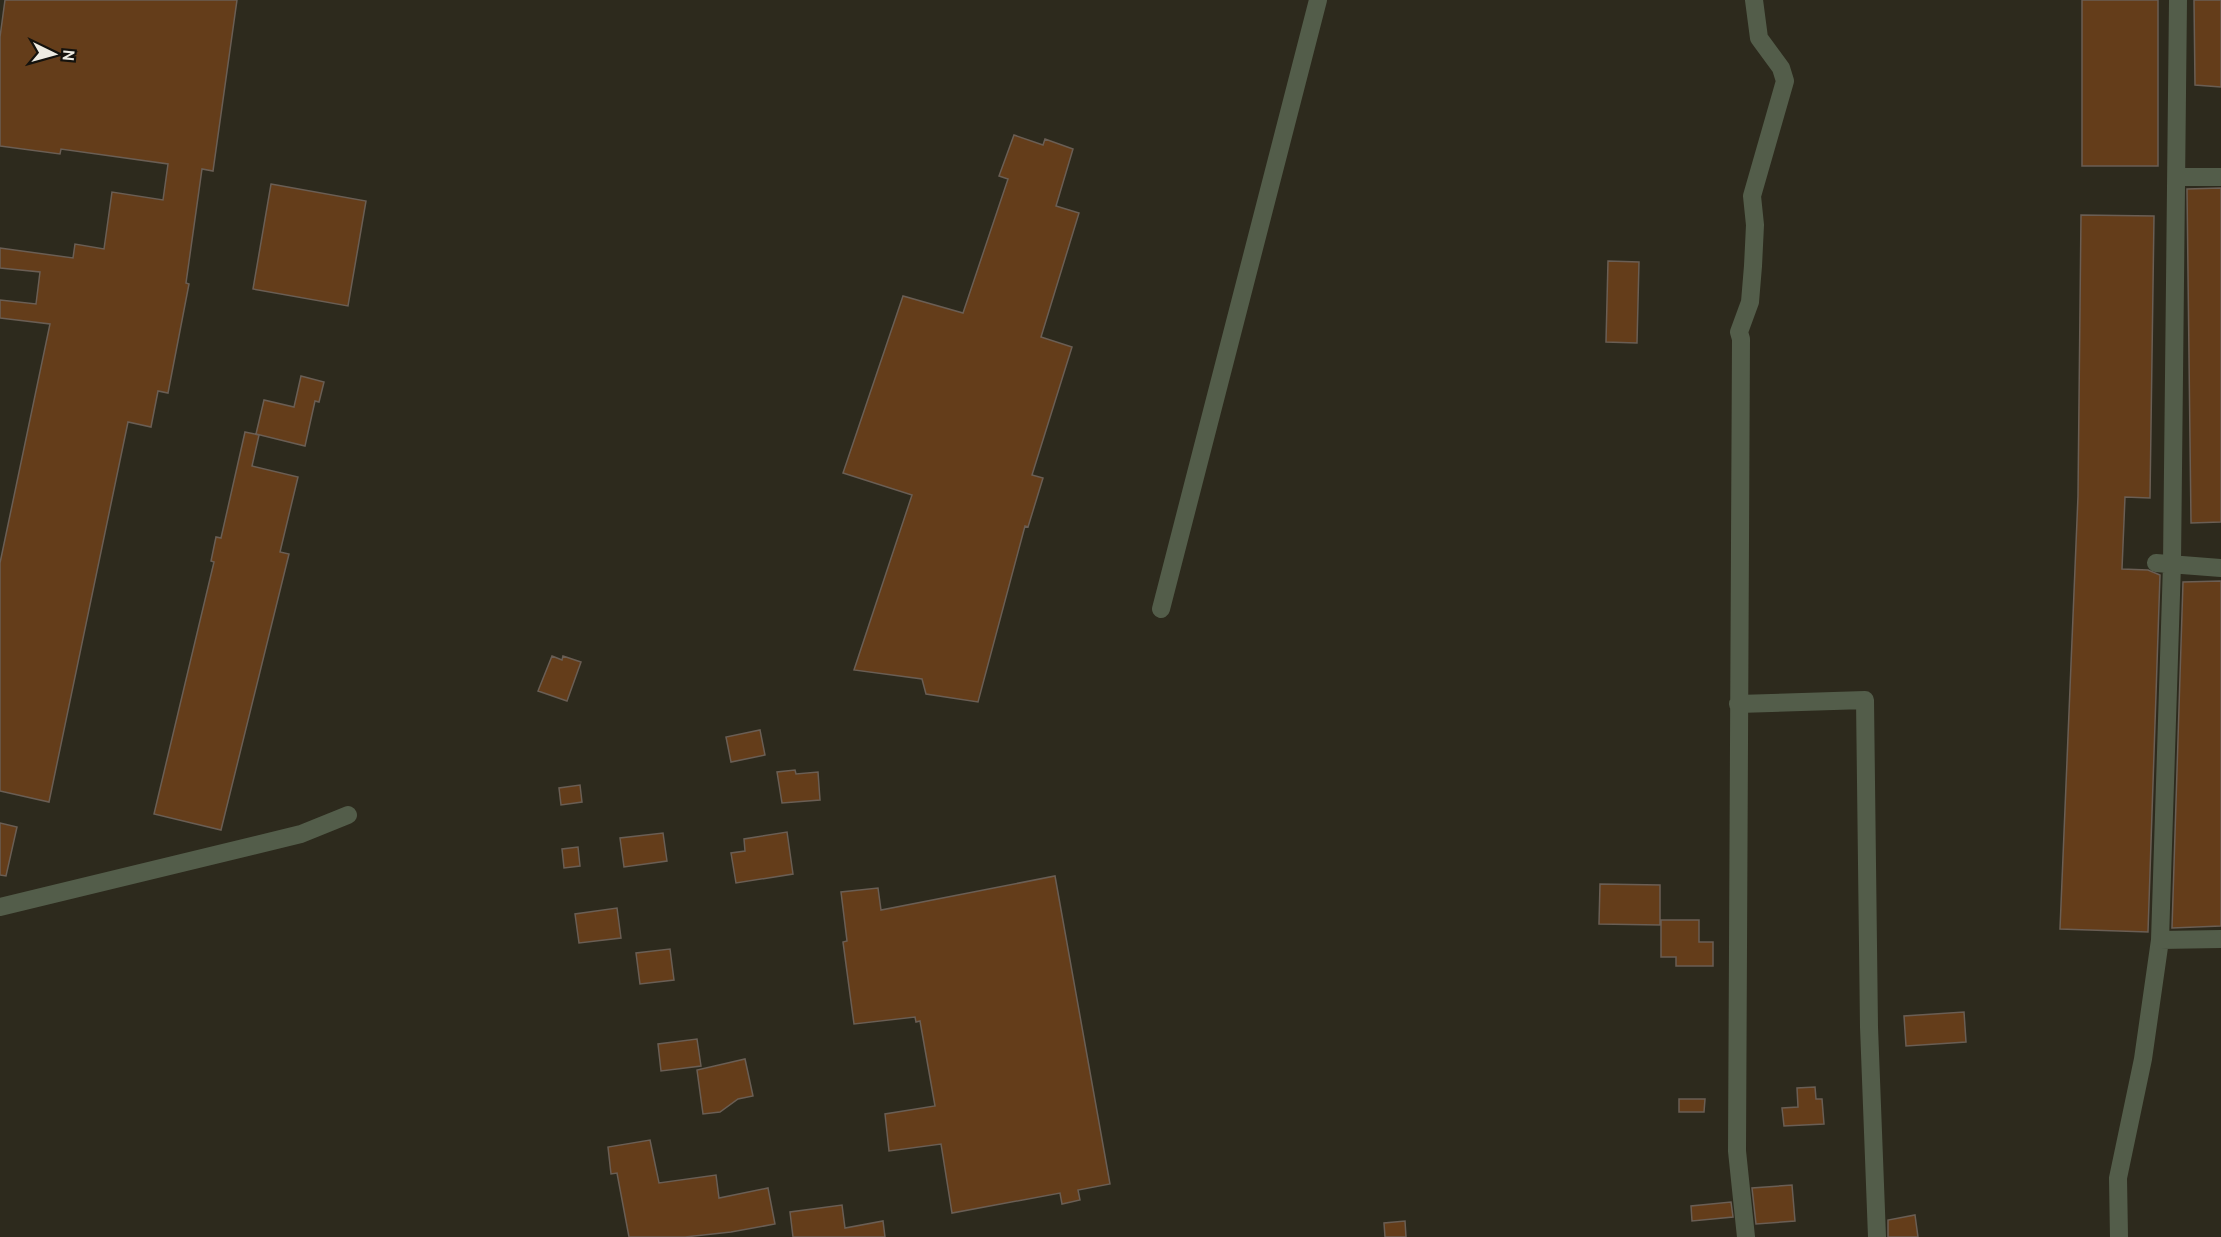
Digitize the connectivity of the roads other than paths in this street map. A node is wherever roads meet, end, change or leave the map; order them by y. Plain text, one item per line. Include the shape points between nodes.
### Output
1 (1318, 0) edge
2 (1754, 0) edge
3 (2178, 0) edge
4 (2176, 177) junction
5 (2221, 177) edge
6 (2164, 564) junction
7 (2221, 568) edge
8 (1161, 609) dead end
9 (1738, 704) junction
10 (348, 815) dead end
11 (0, 907) edge
12 (2221, 939) edge
13 (2160, 940) junction
14 (1746, 1237) edge
15 (1877, 1237) edge
16 (2119, 1237) edge

1 - 8 street
2 - 9 street via 1759,38 1781,68 1785,81 1752,195 1755,225 1750,302 1739,332
3 - 4 street
4 - 5 street
4 - 6 street
6 - 7 street
6 - 13 street
9 - 14 street via 1737,1151
9 - 15 street via 1865,700 1869,1027
10 - 11 street via 301,834
12 - 13 street
13 - 16 street via 2143,1059 2118,1178

